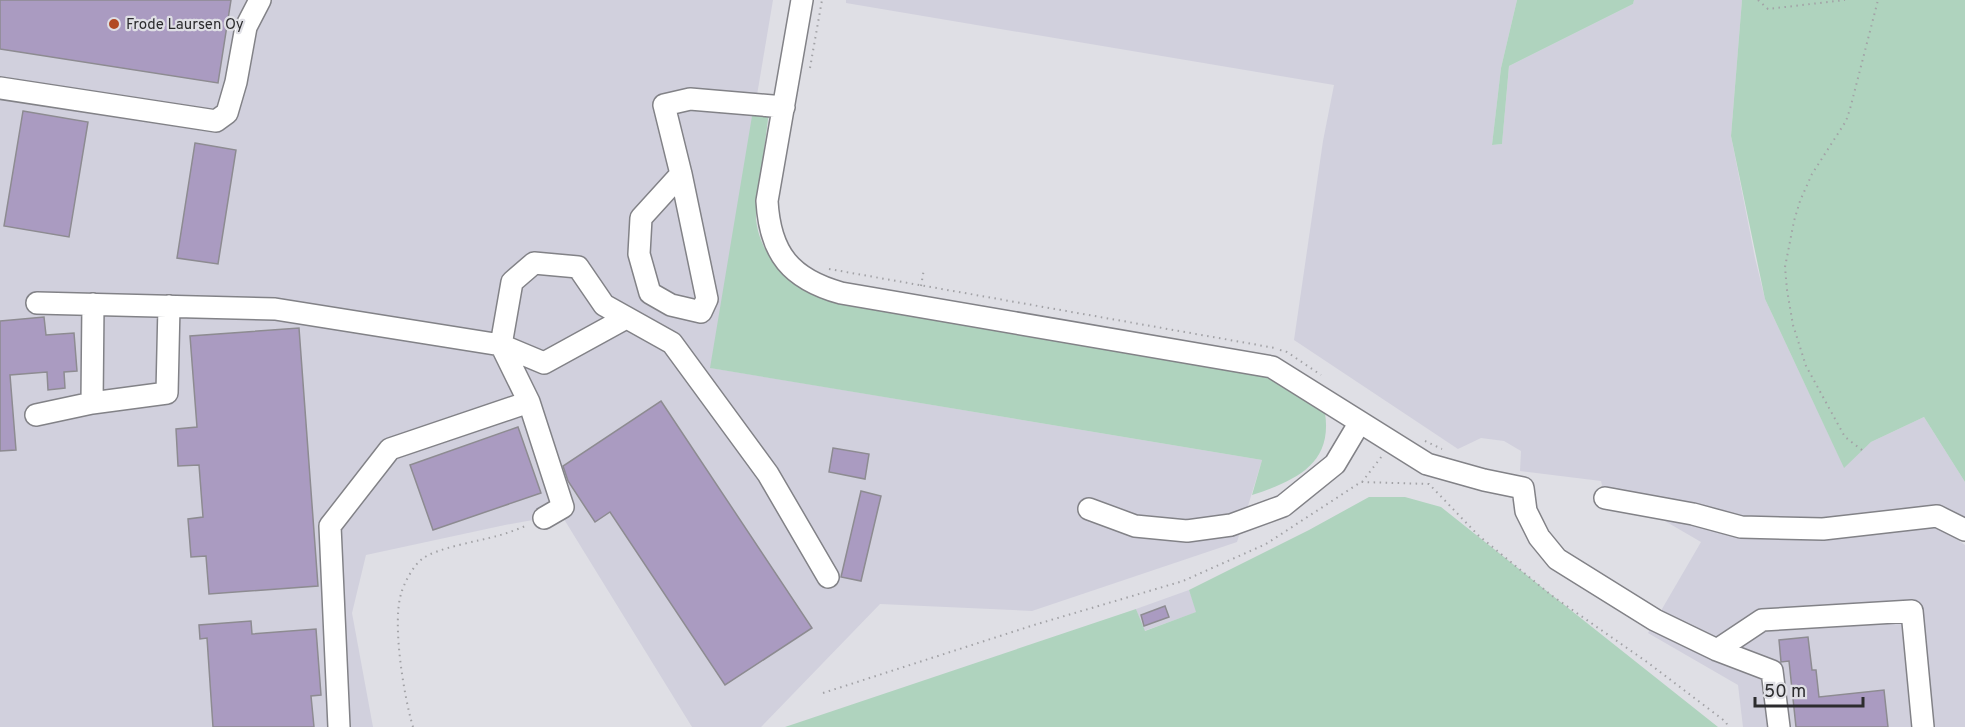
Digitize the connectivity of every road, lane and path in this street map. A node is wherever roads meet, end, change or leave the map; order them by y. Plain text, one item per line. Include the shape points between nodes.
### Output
1 (260, 0) edge
2 (802, 0) edge
3 (822, 0) edge
4 (1758, 0) edge
5 (1845, 0) edge
6 (1878, 0) edge
7 (808, 75) dead end
8 (0, 88) edge
9 (784, 107) junction
10 (681, 174) junction
11 (823, 267) dead end
12 (924, 269) dead end
13 (921, 286) junction
14 (37, 303) dead end
15 (93, 304) junction
16 (169, 306) junction
17 (626, 318) junction
18 (501, 345) junction
19 (1323, 376) dead end
20 (529, 402) junction
21 (92, 403) junction
22 (36, 414) dead end
23 (1360, 422) junction
24 (1422, 439) dead end
25 (1443, 450) dead end
26 (1862, 450) dead end
27 (1605, 498) dead end
28 (1089, 509) dead end
29 (544, 518) joint
30 (1965, 530) edge
31 (828, 577) dead end
32 (1717, 650) junction
33 (823, 693) dead end
34 (339, 727) edge
35 (413, 727) edge
36 (1728, 727) edge
37 (1779, 727) edge
38 (1923, 727) edge

1 - 8 street via 246,27 227,113 216,121
2 - 9 street
3 - 7 path
4 - 5 path via 1768,9
6 - 26 path via 1846,121 1812,174 1800,201 1785,267 1793,325 1806,366 1845,437
9 - 10 street via 690,99 664,105
9 - 23 street via 768,193 768,224 786,263 802,278 841,293 1272,367
10 - 10 street via 707,299 701,312 671,305 650,293 639,254 641,218
11 - 13 path
12 - 13 path
13 - 19 path via 1269,346 1287,352
14 - 15 street
15 - 16 street
15 - 21 street
16 - 18 street via 275,309
16 - 21 street via 167,393
17 - 18 street via 544,363
17 - 18 street via 604,305 578,267 534,263 512,282
17 - 31 street via 672,343 768,474
18 - 20 street
20 - 29 street via 563,507
20 - 34 street via 390,449 330,526
21 - 22 street
23 - 28 street via 1335,464 1283,506 1231,525 1187,531 1135,526
23 - 32 street via 1427,464 1523,488 1526,511 1539,537 1557,559 1655,620
24 - 25 path
27 - 30 street via 1741,527 1823,529 1937,516
29 - 35 path via 500,536 423,558 409,575 400,595 398,624
32 - 37 street via 1772,670
32 - 38 street via 1762,620 1912,611
33 - 36 path via 1183,581 1266,544 1361,482 1429,484 1478,536

